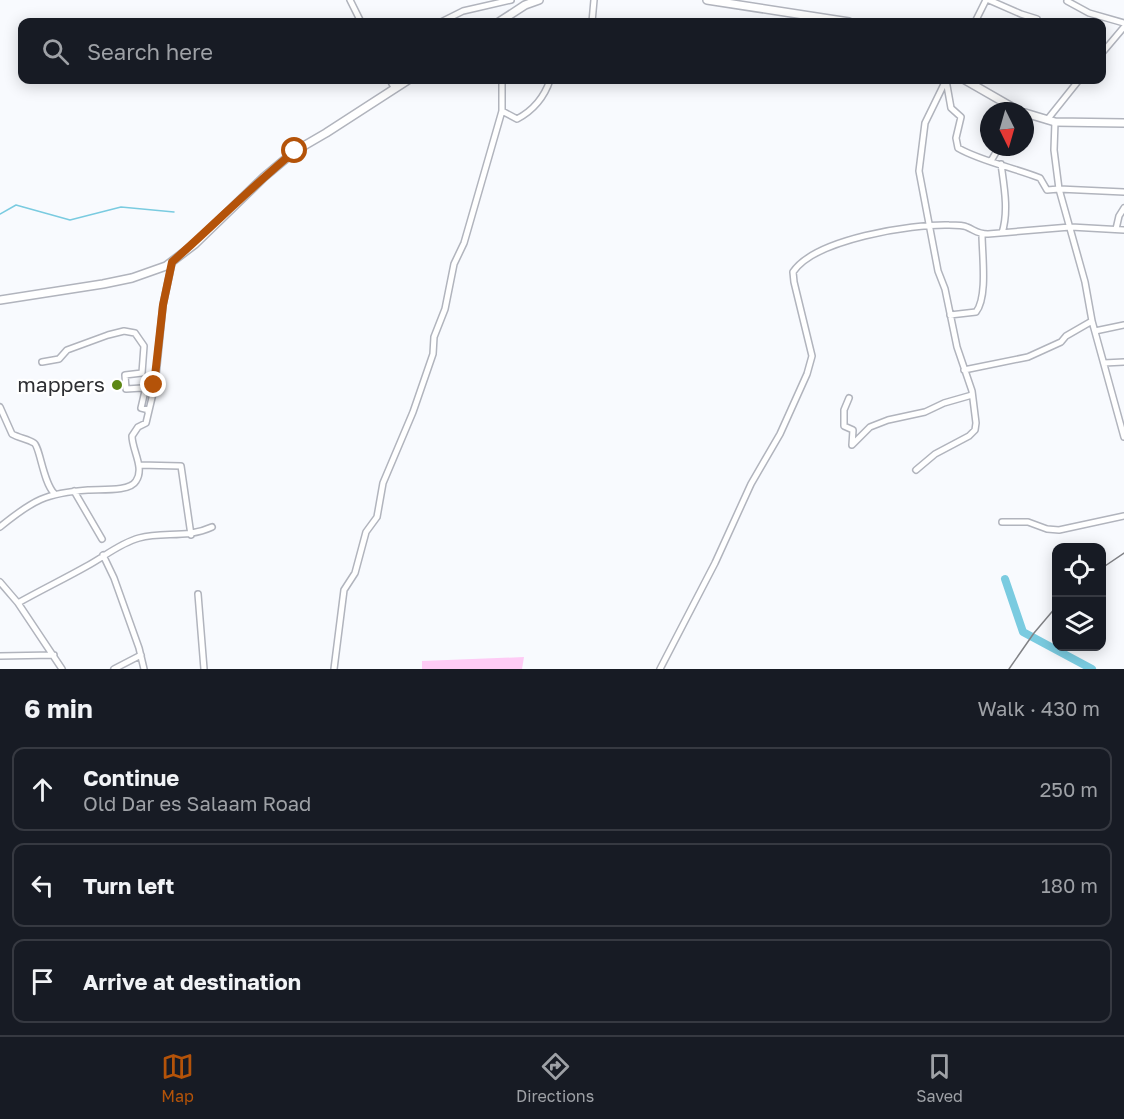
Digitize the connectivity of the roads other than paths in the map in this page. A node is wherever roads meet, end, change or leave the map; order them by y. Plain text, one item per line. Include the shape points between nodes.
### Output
1 (350, 0) edge
2 (513, 0) edge
3 (539, 0) edge
4 (594, 0) edge
5 (707, 0) edge
6 (985, 1) edge
7 (1067, 1) edge
8 (525, 5) junction
9 (360, 18) edge
10 (449, 18) edge
11 (505, 18) edge
12 (592, 18) edge
13 (815, 18) edge
14 (977, 18) edge
15 (1032, 18) edge
16 (1104, 18) edge
17 (1106, 19) edge
18 (1124, 25) edge
19 (1106, 47) edge
20 (392, 84) edge
21 (402, 84) edge
22 (502, 84) edge
23 (548, 84) edge
24 (944, 84) edge
25 (947, 84) edge
26 (972, 84) edge
27 (1075, 84) edge
28 (395, 89) junction
29 (1003, 102) edge
30 (502, 111) junction
31 (1034, 116) edge
32 (1047, 120) junction
33 (1056, 122) junction
34 (1124, 123) edge
35 (994, 156) edge
36 (991, 161) junction
37 (1001, 164) junction
38 (1059, 189) junction
39 (1124, 193) edge
40 (1124, 208) edge
41 (930, 227) junction
42 (1071, 227) junction
43 (1116, 229) junction
44 (1124, 230) edge
45 (1002, 233) junction
46 (982, 234) junction
47 (172, 262) junction
48 (0, 300) edge
49 (950, 315) junction
50 (1092, 321) junction
51 (1124, 326) edge
52 (1095, 331) junction
53 (42, 362) dead end
54 (1124, 362) edge
55 (1104, 363) junction
56 (964, 370) junction
57 (972, 395) junction
58 (849, 398) dead end
59 (0, 408) edge
60 (149, 410) junction
61 (1124, 436) edge
62 (139, 465) junction
63 (916, 470) dead end
64 (74, 491) junction
65 (54, 493) junction
66 (1124, 516) edge
67 (1002, 522) dead end
68 (0, 526) edge
69 (212, 527) dead end
70 (191, 534) junction
71 (102, 539) dead end
72 (103, 555) junction
73 (0, 582) edge
74 (198, 594) dead end
75 (18, 603) junction
76 (0, 656) edge
77 (54, 656) junction
78 (141, 656) junction
79 (204, 668) edge
80 (55, 669) edge
81 (62, 669) edge
82 (114, 669) edge
83 (144, 669) edge
84 (196, 669) edge
85 (334, 669) edge
86 (660, 669) edge

1 - 9 street
2 - 8 street
2 - 10 street
3 - 8 street
4 - 12 street
5 - 13 street
6 - 14 street
6 - 15 street
7 - 16 street
8 - 11 street
17 - 18 street
18 - 19 street
20 - 28 street
21 - 28 street
22 - 30 street
23 - 30 street via 528,113 517,119
24 - 41 street via 925,123 919,171
25 - 36 street via 951,108 962,117 956,138 958,148
26 - 29 street
27 - 32 street
28 - 47 street via 295,151
30 - 85 street via 464,243 454,264 422,389 383,483 377,517 366,532 354,573 344,590
31 - 32 street
32 - 33 street
33 - 34 street
33 - 38 street via 1054,150
35 - 36 street
36 - 37 street
37 - 38 street via 1040,178 1047,190
37 - 45 street via 1005,196
38 - 39 street
38 - 42 street
40 - 43 street
41 - 46 street via 966,226
41 - 49 street
41 - 86 street via 896,228 831,246 793,272 812,356 807,374
42 - 43 street
42 - 45 street
42 - 50 street
43 - 44 street
45 - 46 street
46 - 49 street via 979,308 976,312
47 - 48 street via 132,278
47 - 60 street
49 - 56 street
50 - 52 street
50 - 56 street via 1061,342 1028,357
51 - 52 street
52 - 55 street
53 - 60 street via 59,359 67,350 108,335 135,333 144,346 142,373 125,375 124,386 142,388 141,408
54 - 55 street
55 - 61 street
56 - 57 street
57 - 58 street via 870,427 852,445 853,430 844,426
57 - 63 street via 975,430
59 - 65 street via 12,434 39,448 46,480
60 - 62 street via 146,423 132,436
62 - 64 street via 133,485
62 - 70 street via 181,466
64 - 65 street
64 - 71 street
65 - 68 street
66 - 67 street via 1059,530 1028,522
69 - 70 street
70 - 72 street via 139,538
72 - 75 street
72 - 78 street
73 - 75 street
74 - 79 street
75 - 77 street
76 - 77 street
77 - 80 street
77 - 81 street
78 - 82 street
78 - 83 street
79 - 84 street

